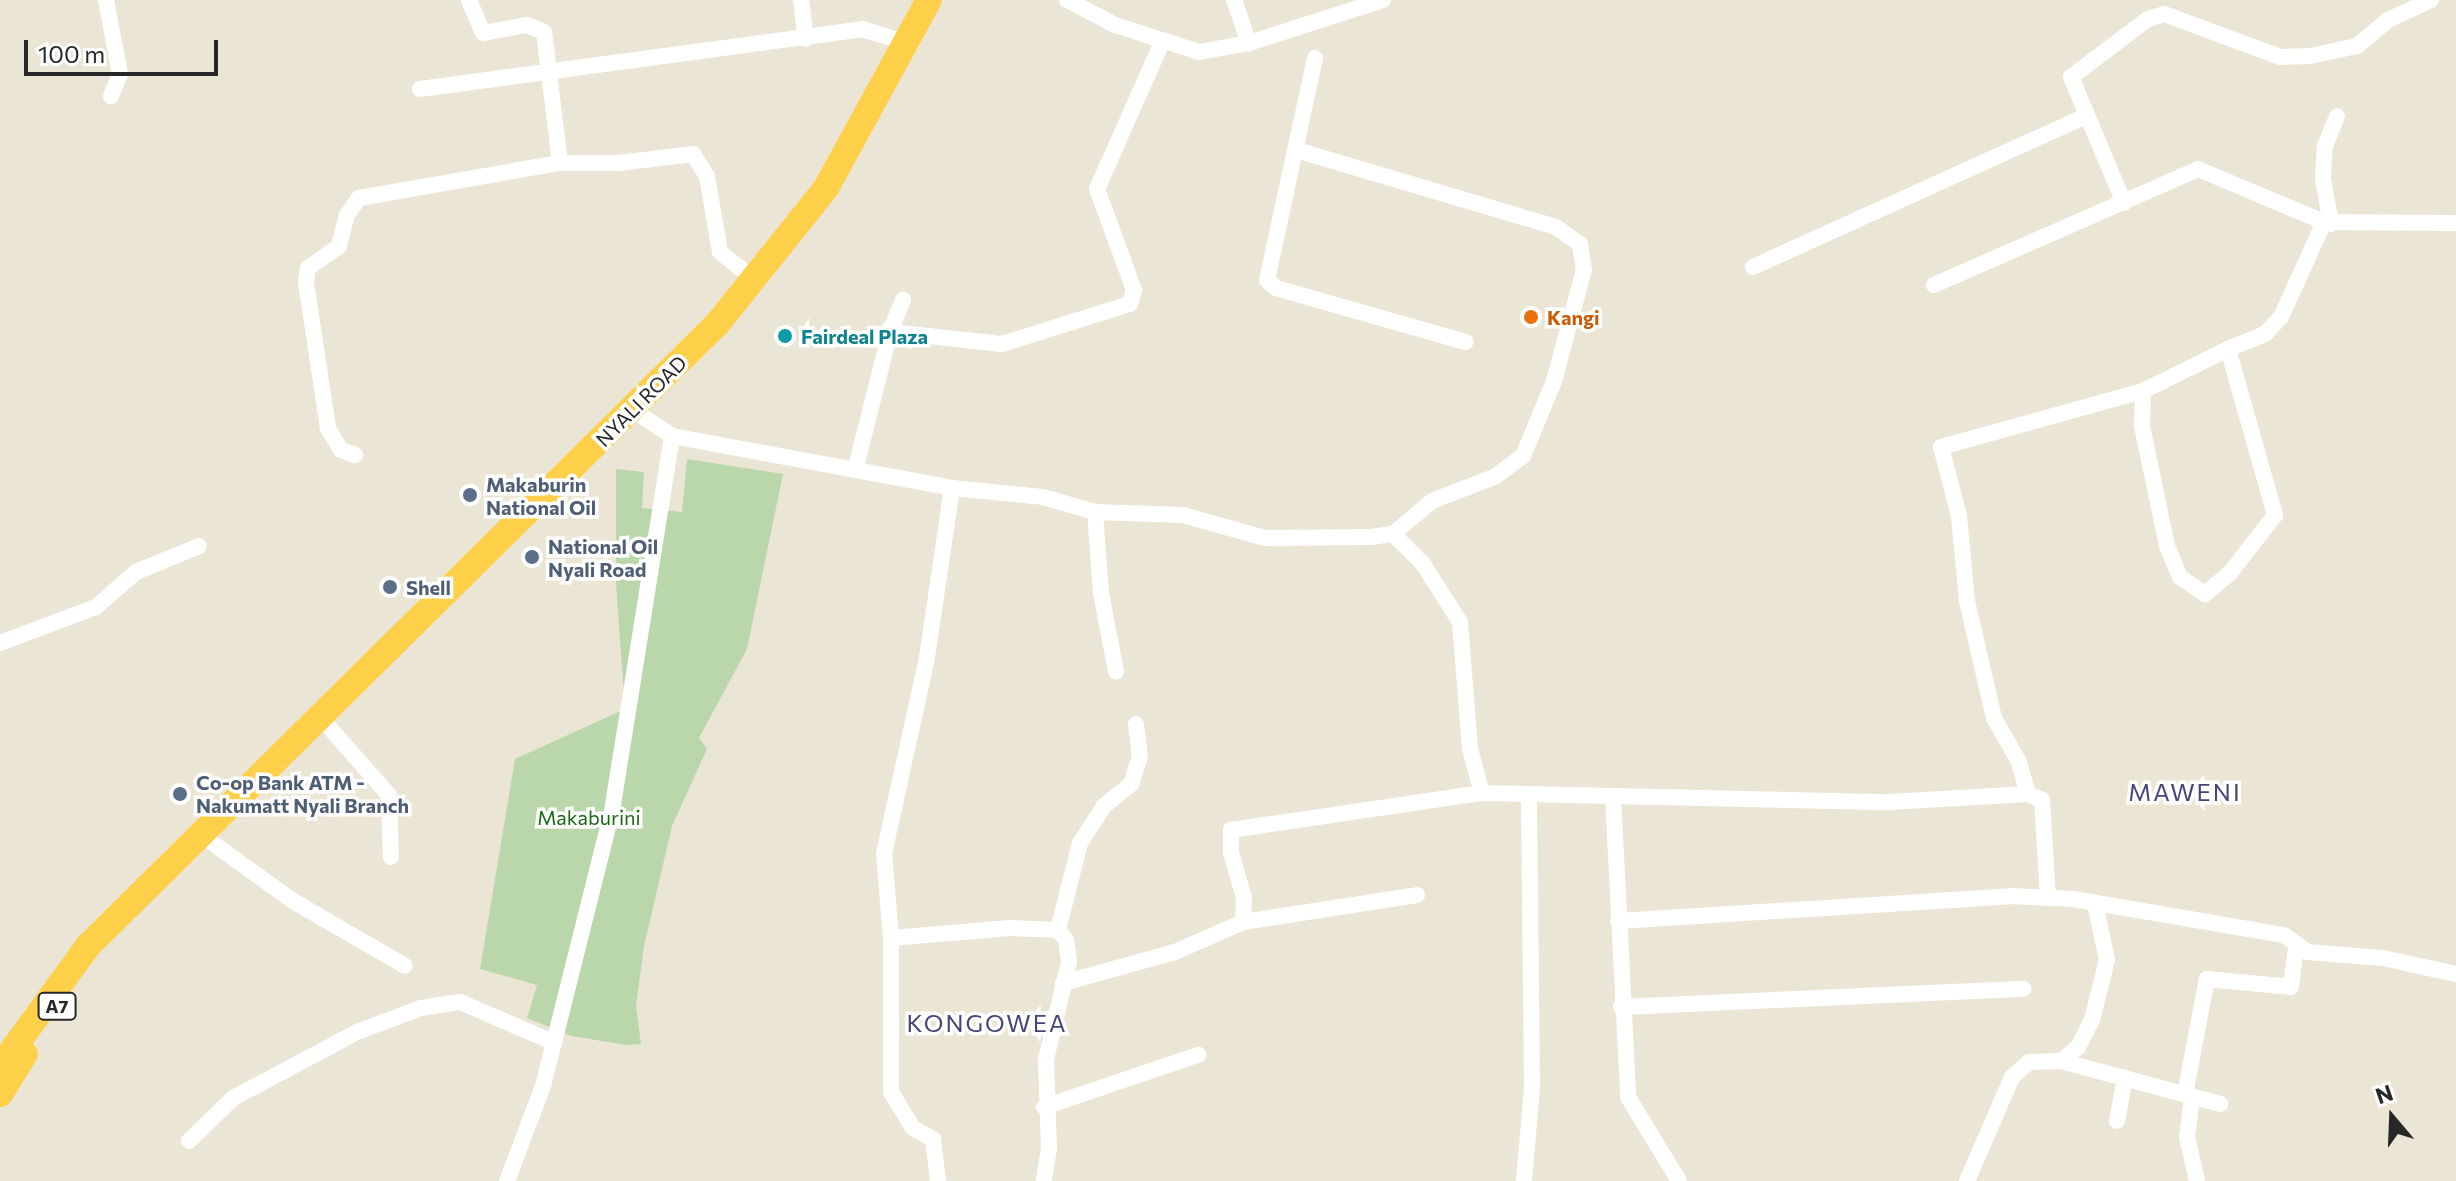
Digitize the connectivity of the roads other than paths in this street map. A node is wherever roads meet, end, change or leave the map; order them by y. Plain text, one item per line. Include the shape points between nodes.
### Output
1 (106, 0) edge
2 (469, 0) edge
3 (801, 0) edge
4 (929, 0) edge
5 (1067, 0) edge
6 (1234, 0) edge
7 (1383, 0) edge
8 (2431, 0) edge
9 (806, 39) junction
10 (1162, 42) junction
11 (907, 43) junction
12 (1249, 43) junction
13 (1315, 58) dead end
14 (552, 72) junction
15 (420, 89) dead end
16 (111, 96) dead end
17 (2086, 116) junction
18 (2337, 116) dead end
19 (1296, 150) junction
20 (560, 163) junction
21 (2124, 203) junction
22 (2327, 223) junction
23 (2456, 223) edge
24 (1753, 267) dead end
25 (755, 280) junction
26 (1934, 285) dead end
27 (903, 299) dead end
28 (890, 332) junction
29 (1465, 342) dead end
30 (2228, 349) junction
31 (2143, 391) junction
32 (633, 410) junction
33 (672, 436) junction
34 (355, 455) dead end
35 (856, 467) junction
36 (952, 488) junction
37 (1095, 512) junction
38 (1393, 534) junction
39 (199, 546) dead end
40 (0, 643) edge
41 (1116, 672) dead end
42 (321, 718) junction
43 (1136, 724) dead end
44 (1482, 793) junction
45 (2028, 794) junction
46 (1529, 795) junction
47 (1613, 796) junction
48 (200, 834) junction
49 (391, 857) dead end
50 (1417, 895) dead end
51 (2048, 898) junction
52 (2095, 903) junction
53 (117, 919) junction
54 (1618, 921) junction
55 (1243, 922) junction
56 (1058, 930) junction
57 (891, 938) junction
58 (2296, 946) junction
59 (405, 966) dead end
60 (2456, 974) edge
61 (1063, 983) junction
62 (2024, 989) dead end
63 (1621, 1007) junction
64 (555, 1043) junction
65 (1198, 1055) dead end
66 (2061, 1061) junction
67 (0, 1067) edge
68 (2125, 1078) junction
69 (0, 1094) edge
70 (2189, 1095) junction
71 (2220, 1104) dead end
72 (1044, 1107) junction
73 (2117, 1121) dead end
74 (189, 1141) dead end
75 (507, 1181) edge
76 (938, 1181) edge
77 (1044, 1181) edge
78 (1524, 1181) edge
79 (1679, 1181) edge
80 (1967, 1181) edge
81 (2197, 1181) edge

1 - 16 street via 120,74
2 - 14 street via 483,33 527,25 544,32
3 - 9 street
4 - 11 highway, NYALI ROAD / A7
5 - 10 street
6 - 12 street
7 - 12 street
8 - 17 street via 2388,20 2357,46 2310,56 2280,57 2164,14 2073,72 2072,86
9 - 11 street via 862,29
9 - 14 street
10 - 12 street via 1199,52
10 - 28 street via 1097,189 1134,290 1130,304 1002,344
11 - 25 highway, NYALI ROAD / A7 via 826,188
13 - 19 street
14 - 15 street
14 - 20 street
17 - 21 street
17 - 24 street
18 - 22 street via 2325,146
19 - 29 street via 1267,280 1276,288
19 - 38 street via 1556,227 1574,235 1583,255 1584,270 1554,381 1523,456 1496,476 1432,501
20 - 25 street via 693,154 707,176 720,252
20 - 34 street via 359,198 351,206 339,246 308,268 306,282 328,428 341,450
21 - 22 street via 2198,169
21 - 26 street
22 - 23 street
22 - 30 street via 2281,317 2265,334
25 - 32 highway, NYALI ROAD / A7
27 - 28 street
28 - 35 street
30 - 31 street
30 - 31 street via 2275,515 2230,573 2205,594 2180,577 2167,546 2142,426
31 - 45 street via 1941,447 1959,516 1967,601 1994,718 2019,762
32 - 33 street
32 - 42 highway, NYALI ROAD / A7
33 - 35 street
33 - 64 street via 626,745
35 - 36 street
36 - 37 street via 1043,497
36 - 57 street via 927,658 884,853
37 - 38 street via 1183,515 1265,538
37 - 41 street via 1101,593
38 - 44 street via 1423,564 1460,622 1470,749
39 - 40 street via 136,572 96,607
42 - 48 highway, NYALI ROAD / A7
42 - 49 street via 389,795
43 - 56 street via 1140,757 1131,784 1104,806 1080,843
44 - 46 street
44 - 55 street via 1231,830 1231,852 1244,898
45 - 47 street via 1889,802
45 - 51 street via 2042,800
46 - 47 street
46 - 78 street via 1532,1088
47 - 54 street
48 - 53 highway, NYALI ROAD / A7
48 - 59 street via 293,901
50 - 55 street
51 - 52 street
51 - 54 street
52 - 58 street via 2284,935
52 - 66 street via 2107,960 2102,986 2078,1047
53 - 67 highway, NYALI ROAD / A7 via 88,946
53 - 69 highway, NYALI ROAD / A7
54 - 63 street
55 - 61 street via 1175,952
56 - 57 street
56 - 61 street via 1071,949
57 - 76 street via 891,1092 913,1128 933,1139
58 - 60 street
58 - 70 street via 2291,987 2208,978
61 - 72 street via 1046,1059
62 - 63 street
63 - 79 street via 1628,1097
64 - 74 street via 460,1002 421,1008 357,1032 233,1098
64 - 75 street
65 - 72 street
66 - 68 street
66 - 80 street via 2029,1062 2012,1077
68 - 70 street
68 - 73 street
70 - 71 street
70 - 81 street via 2187,1137
72 - 77 street via 1049,1148

